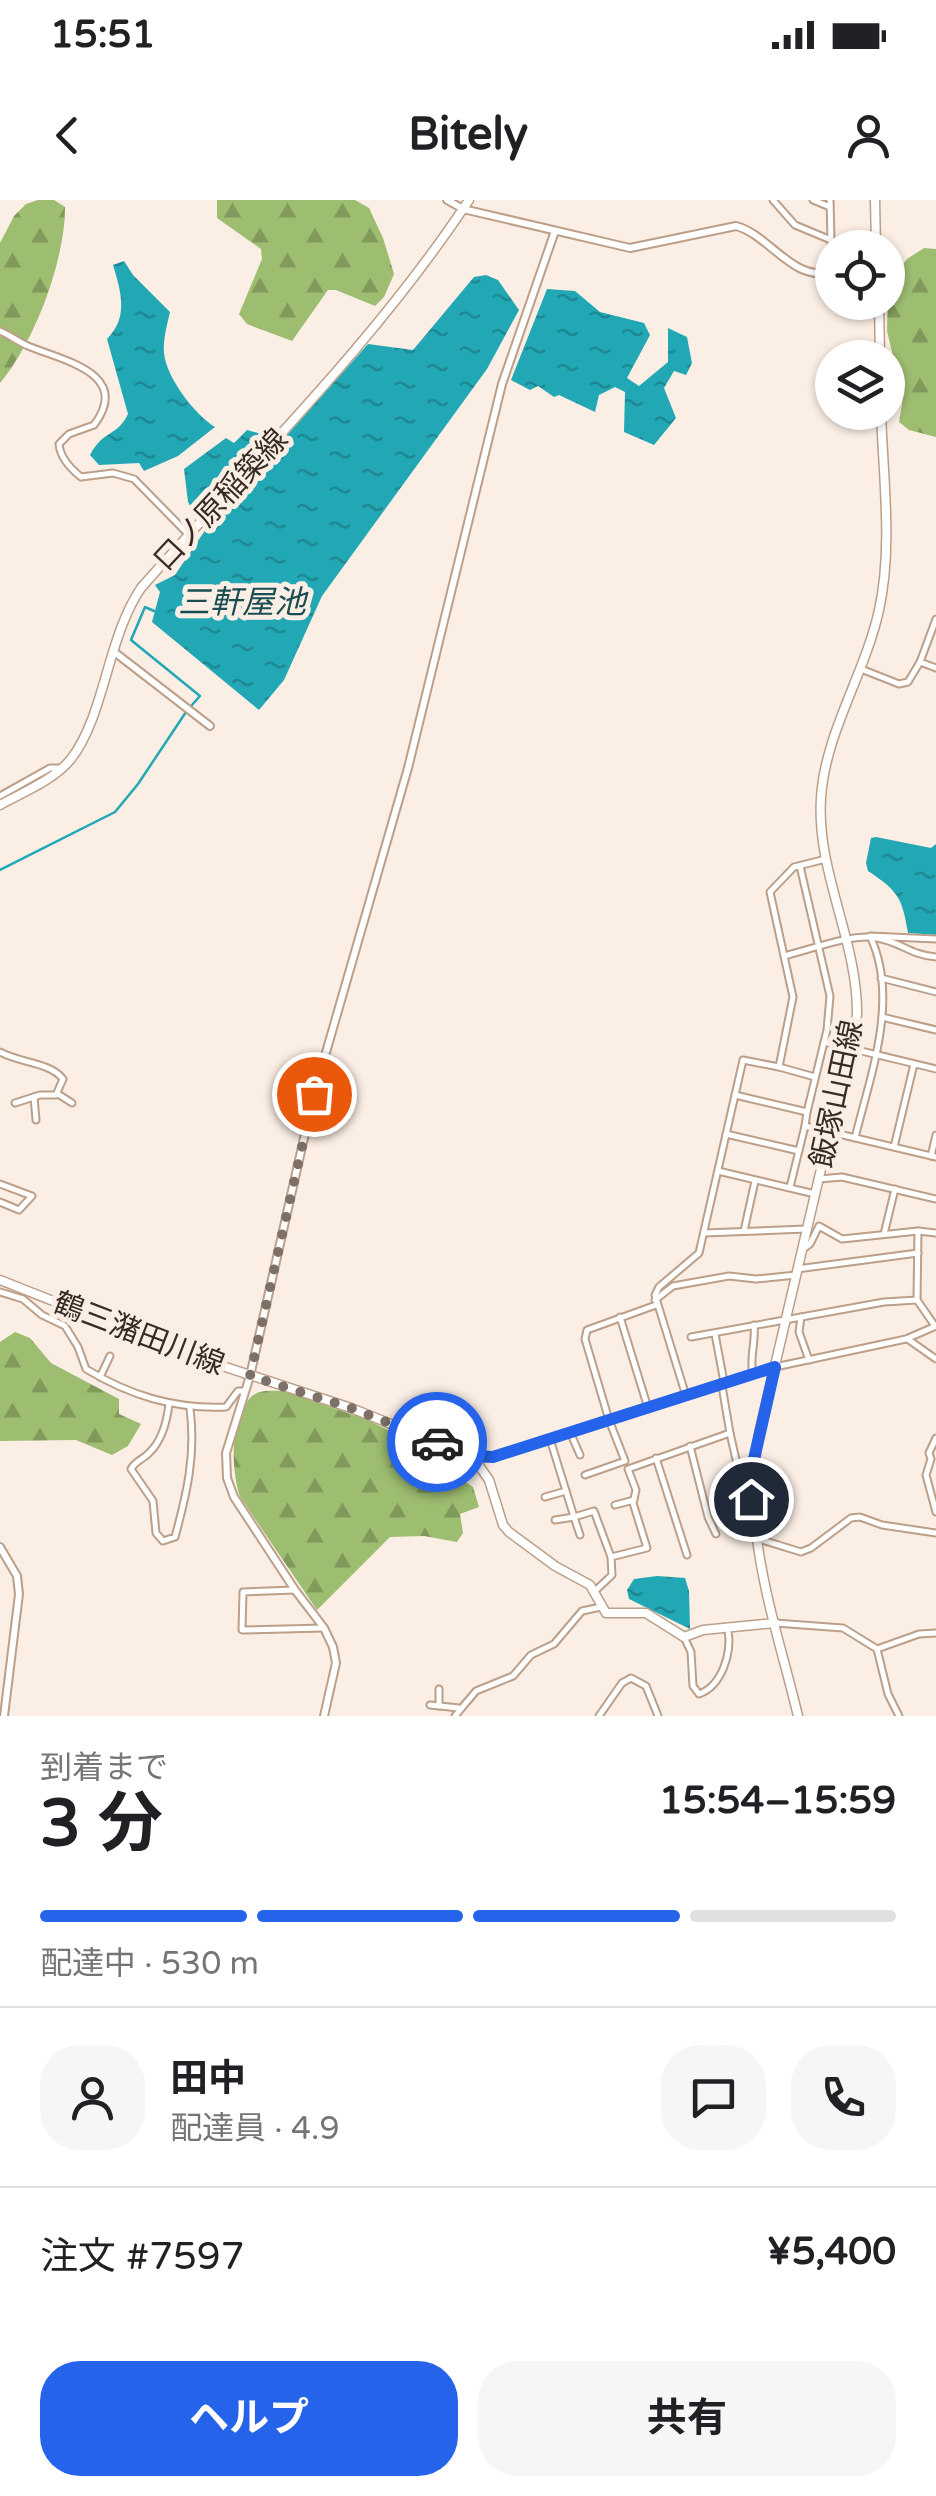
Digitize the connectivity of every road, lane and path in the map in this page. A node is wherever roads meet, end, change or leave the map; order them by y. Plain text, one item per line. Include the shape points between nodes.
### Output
1 (448, 200) edge
2 (774, 200) edge
3 (813, 200) edge
4 (875, 200) edge
5 (466, 204) edge
6 (830, 204) edge
7 (831, 230) edge
8 (876, 230) edge
9 (555, 231) junction
10 (815, 233) edge
11 (815, 274) edge
12 (0, 331) edge
13 (882, 430) edge
14 (189, 534) junction
15 (936, 618) edge
16 (113, 652) junction
17 (920, 662) junction
18 (936, 668) edge
19 (861, 669) junction
20 (210, 726) dead end
21 (61, 768) junction
22 (0, 796) edge
23 (0, 806) edge
24 (826, 859) junction
25 (800, 866) junction
26 (870, 936) junction
27 (936, 939) edge
28 (847, 941) junction
29 (820, 948) junction
30 (784, 956) junction
31 (936, 957) edge
32 (880, 978) junction
33 (936, 992) edge
34 (882, 1017) junction
35 (936, 1030) edge
36 (824, 1042) junction
37 (851, 1049) junction
38 (0, 1052) edge
39 (876, 1055) junction
40 (914, 1064) junction
41 (779, 1067) junction
42 (936, 1069) edge
43 (815, 1077) junction
44 (58, 1094) junction
45 (734, 1096) junction
46 (34, 1097) junction
47 (15, 1103) dead end
48 (72, 1103) dead end
49 (808, 1112) junction
50 (36, 1120) dead end
51 (805, 1126) junction
52 (830, 1133) junction
53 (726, 1134) junction
54 (936, 1135) edge
55 (855, 1138) junction
56 (894, 1147) junction
57 (799, 1151) junction
58 (934, 1156) edge
59 (718, 1171) junction
60 (819, 1179) junction
61 (756, 1180) junction
62 (0, 1184) edge
63 (790, 1188) junction
64 (895, 1189) junction
65 (815, 1194) junction
66 (936, 1199) edge
67 (0, 1202) edge
68 (806, 1229) junction
69 (744, 1231) junction
70 (918, 1231) junction
71 (704, 1233) junction
72 (936, 1233) edge
73 (884, 1234) junction
74 (801, 1251) junction
75 (918, 1253) junction
76 (796, 1272) junction
77 (0, 1280) edge
78 (0, 1292) edge
79 (917, 1300) junction
80 (655, 1303) junction
81 (620, 1317) junction
82 (801, 1317) junction
83 (786, 1319) junction
84 (754, 1326) junction
85 (936, 1326) edge
86 (715, 1333) junction
87 (691, 1337) dead end
88 (906, 1339) junction
89 (110, 1356) dead end
90 (936, 1359) edge
91 (809, 1360) junction
92 (775, 1367) junction
93 (753, 1375) junction
94 (250, 1376) junction
95 (100, 1377) junction
96 (724, 1386) junction
97 (245, 1391) junction
98 (686, 1396) junction
99 (169, 1404) junction
100 (648, 1408) junction
101 (190, 1409) junction
102 (609, 1420) junction
103 (570, 1432) junction
104 (730, 1433) junction
105 (936, 1438) edge
106 (550, 1439) junction
107 (690, 1446) junction
108 (474, 1456) junction
109 (580, 1456) dead end
110 (656, 1458) junction
111 (585, 1476) dead end
112 (566, 1490) junction
113 (744, 1496) dead end
114 (545, 1497) dead end
115 (634, 1500) junction
116 (615, 1505) dead end
117 (936, 1512) edge
118 (574, 1517) junction
119 (555, 1520) dead end
120 (936, 1533) edge
121 (716, 1534) dead end
122 (580, 1535) dead end
123 (756, 1538) junction
124 (0, 1547) edge
125 (686, 1555) dead end
126 (611, 1558) junction
127 (295, 1590) junction
128 (595, 1591) junction
129 (602, 1608) junction
130 (775, 1623) junction
131 (324, 1628) junction
132 (728, 1630) junction
133 (935, 1635) edge
134 (684, 1637) junction
135 (877, 1649) junction
136 (439, 1689) dead end
137 (430, 1705) dead end
138 (438, 1706) junction
139 (460, 1708) junction
140 (4, 1716) edge
141 (324, 1716) edge
142 (455, 1716) edge
143 (599, 1716) edge
144 (658, 1716) edge
145 (798, 1716) edge
146 (899, 1716) edge

1 - 5 street
2 - 10 street via 795,225
3 - 6 street
4 - 8 main road
5 - 9 street
5 - 14 main road, 口ノ原稲築線 via 349,358
6 - 7 street
9 - 11 street via 630,248 736,226
9 - 94 street via 502,384 408,768 314,1094
12 - 14 street via 81,366 102,387 94,425 59,444 72,470 81,477 114,473 134,479
13 - 19 main road, 飯塚山田線 via 883,587
14 - 16 main road, 口ノ原稲築線 via 130,605
15 - 17 street
16 - 20 street
16 - 21 main road, 口ノ原稲築線 via 82,741
17 - 18 street
17 - 19 street via 900,684
19 - 24 main road, 飯塚山田線 via 824,772
21 - 22 street
21 - 23 main road, 口ノ原稲築線
24 - 25 street
24 - 28 main road, 飯塚山田線
25 - 29 street
25 - 30 street via 770,892
26 - 27 street
26 - 28 street
26 - 31 street
26 - 32 street
28 - 29 street
28 - 37 main road, 飯塚山田線 via 857,998
29 - 30 street
29 - 36 street via 830,996
30 - 41 street via 793,997
32 - 33 street
32 - 34 street
34 - 35 street
34 - 39 street
36 - 37 street
36 - 43 street
37 - 39 street
37 - 52 main road, 飯塚山田線
38 - 44 street via 56,1071 63,1079
39 - 40 street
39 - 55 street
40 - 42 street
40 - 56 street
41 - 43 street
41 - 45 street via 743,1060
43 - 49 street
44 - 46 street
44 - 48 street
45 - 49 street
45 - 53 street
46 - 47 street
46 - 50 street
49 - 51 street
51 - 52 street
51 - 57 street
52 - 55 street
52 - 60 main road, 飯塚山田線
53 - 57 street
53 - 59 street
54 - 58 street
55 - 56 street
56 - 58 street
57 - 63 street
59 - 61 street
59 - 71 street
60 - 64 street
60 - 65 main road, 飯塚山田線
61 - 63 street
61 - 69 street
62 - 67 street via 32,1196 19,1210
63 - 65 street
64 - 66 street
64 - 73 street
65 - 68 main road, 飯塚山田線
68 - 69 street
68 - 74 main road, 飯塚山田線
69 - 71 street
70 - 72 street
70 - 73 street
70 - 75 street
71 - 80 street via 694,1260 659,1288
73 - 74 street via 842,1238 818,1226
74 - 76 main road, 飯塚山田線
75 - 76 street
75 - 79 street
76 - 80 street via 673,1286
76 - 83 main road, 飯塚山田線
77 - 94 main road, 鶴三潴田川線
78 - 95 street via 65,1326 86,1369
79 - 82 street
79 - 85 street
80 - 81 street
80 - 98 street
81 - 100 street
81 - 102 street via 591,1326 585,1338
82 - 83 street
82 - 91 street
83 - 84 street
83 - 92 main road, 飯塚山田線
84 - 86 street
84 - 93 street
85 - 88 street
86 - 87 street
86 - 96 street
88 - 90 street
88 - 91 street
89 - 95 street
91 - 92 street
92 - 93 street
92 - 123 main road, 飯塚山田線 via 754,1459
93 - 96 street
94 - 97 street
94 - 108 main road, 鶴三潴田川線
95 - 99 street
96 - 98 street
96 - 104 street
97 - 101 street via 226,1407
97 - 127 street via 226,1454 227,1478
98 - 100 street
99 - 101 street
99 - 101 street via 150,1453 132,1469 153,1501 156,1534 164,1541 175,1537 185,1499 194,1444
100 - 102 street
102 - 103 street
102 - 111 street via 625,1461
103 - 106 street
103 - 109 street
104 - 107 street
104 - 113 street
105 - 117 street via 926,1475
106 - 108 street via 493,1457
106 - 112 street
107 - 110 street
107 - 121 street
108 - 128 main road via 503,1525
110 - 115 street via 628,1469
110 - 125 street
112 - 114 street
112 - 118 street
115 - 116 street
115 - 126 street via 646,1548
118 - 119 street
118 - 122 street
118 - 126 street via 594,1512
120 - 123 street via 860,1516 801,1552
123 - 130 main road, 飯塚山田線
124 - 140 street via 18,1576 19,1594
126 - 128 street via 612,1576
127 - 131 street
127 - 131 street via 243,1592 242,1630
128 - 129 main road
129 - 134 main road via 646,1613
129 - 139 street via 582,1611 554,1644 513,1676 476,1691
130 - 132 main road
130 - 135 street via 842,1628
130 - 145 main road, 飯塚山田線
131 - 141 street via 336,1663
132 - 134 main road
132 - 134 street via 728,1659 710,1689 699,1694
133 - 135 street
135 - 146 street
136 - 138 street
137 - 138 street
138 - 139 street
139 - 142 street
143 - 144 street via 632,1678 646,1686

